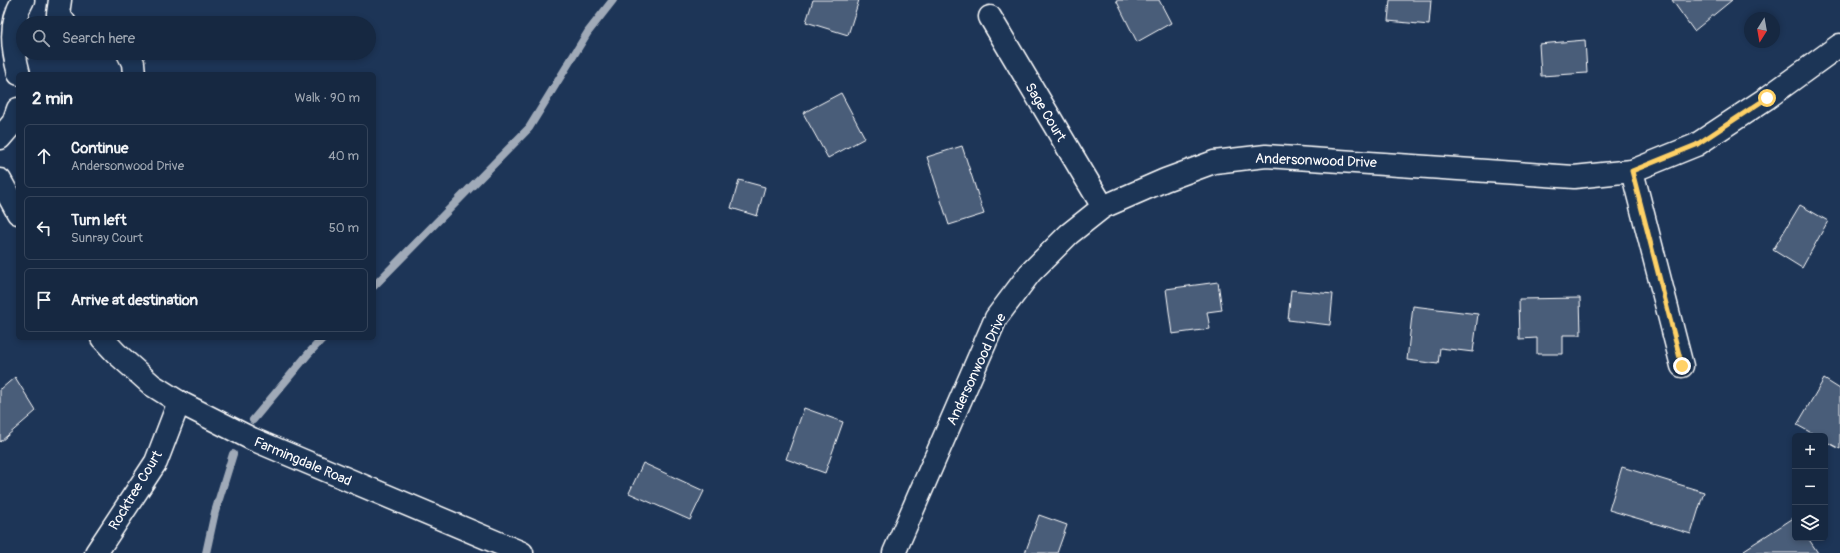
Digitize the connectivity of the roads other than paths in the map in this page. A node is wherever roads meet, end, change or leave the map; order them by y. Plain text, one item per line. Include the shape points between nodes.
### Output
1 (23, 0) edge
2 (60, 0) edge
3 (16, 16) edge
4 (60, 16) edge
5 (16, 17) edge
6 (990, 17) dead end
7 (1840, 45) edge
8 (132, 60) edge
9 (19, 72) edge
10 (134, 72) edge
11 (16, 115) edge
12 (0, 138) edge
13 (1632, 171) junction
14 (1103, 207) junction
15 (104, 340) edge
16 (1682, 366) dead end
17 (179, 402) junction
18 (96, 553) edge
19 (522, 553) edge
20 (894, 553) edge

1 - 3 street
2 - 4 street
5 - 9 street via 13,24 13,52
6 - 14 street, Sage Court
7 - 13 street, Andersonwood Drive via 1779,90 1696,145
8 - 10 street
11 - 12 street via 13,123
13 - 14 street, Andersonwood Drive via 1574,177 1266,156 1214,162
13 - 16 street
14 - 20 street, Andersonwood Drive via 1069,234 1030,273 996,318
15 - 17 street, Farmingdale Road via 152,385
17 - 18 street, Rocktree Court via 156,462
17 - 19 street, Farmingdale Road via 252,439

